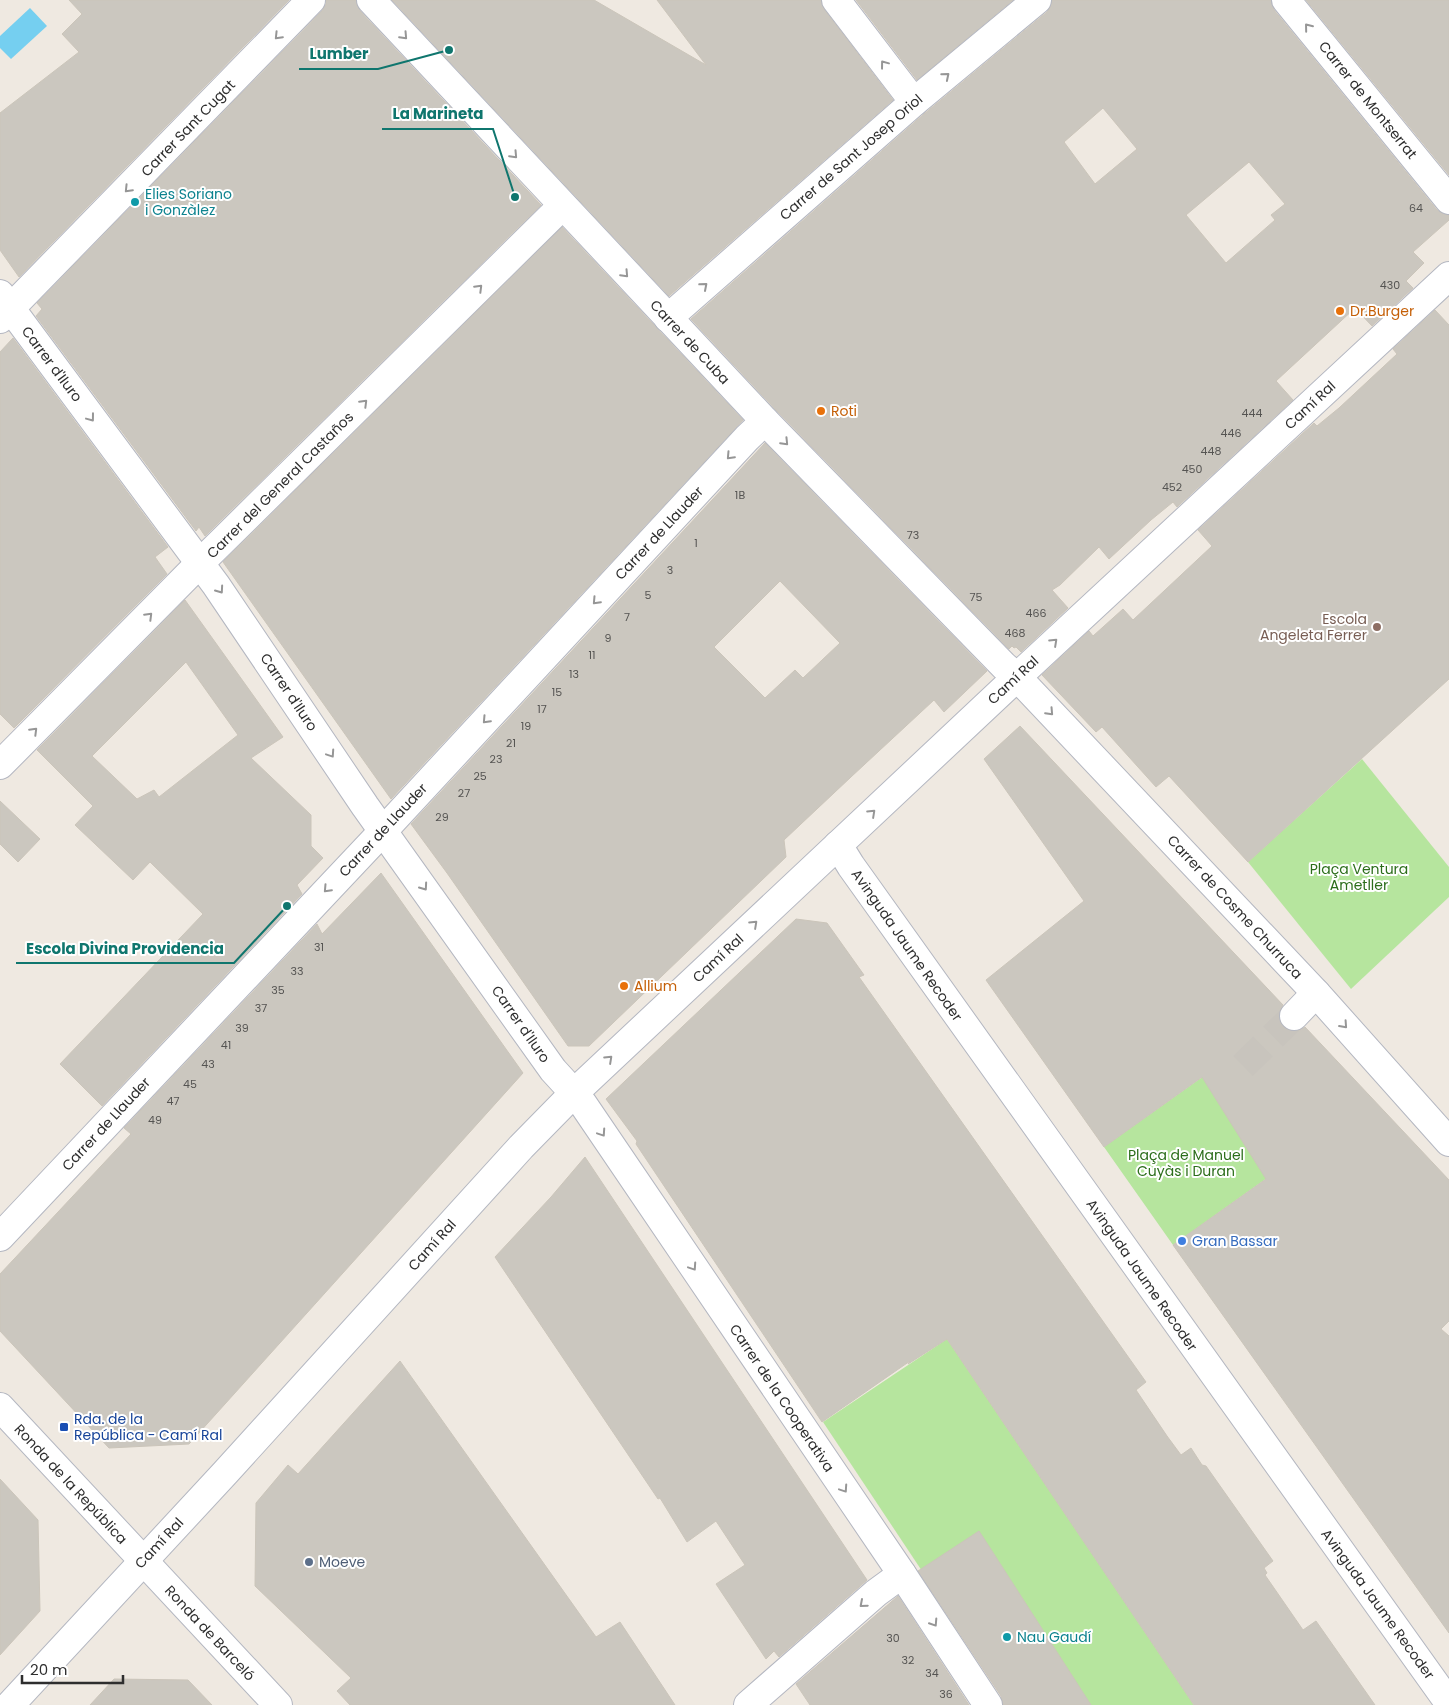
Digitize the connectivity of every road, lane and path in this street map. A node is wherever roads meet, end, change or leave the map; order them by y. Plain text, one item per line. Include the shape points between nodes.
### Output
1 (311, 0) edge
2 (371, 0) edge
3 (836, 0) edge
4 (1038, 0) edge
5 (1286, 0) edge
6 (914, 102) junction
7 (1449, 200) edge
8 (562, 206) junction
9 (1449, 276) edge
10 (3, 308) edge
11 (668, 318) junction
12 (765, 421) junction
13 (199, 564) junction
14 (1017, 677) junction
15 (0, 765) edge
16 (384, 830) junction
17 (838, 845) junction
18 (1316, 993) junction
19 (1294, 1016) tunnel mouth
20 (574, 1093) junction
21 (1449, 1142) edge
22 (0, 1237) edge
23 (0, 1407) edge
24 (142, 1560) junction
25 (902, 1574) junction
26 (1449, 1703) edge
27 (10, 1705) edge
28 (278, 1705) edge
29 (748, 1705) edge
30 (988, 1705) edge

1 -> 10 street, Carrer Sant Cugat
2 -> 8 street, Carrer de Cuba
6 -> 3 street
6 -> 4 street, Carrer de Sant Josep Oriol
7 -> 5 street, Carrer de Montserrat
11 -> 6 street, Carrer de Sant Josep Oriol
8 -> 11 street, Carrer de Cuba
13 -> 8 street, Carrer del General Castaños
14 -> 9 street, Camí Ral
10 -> 13 street, Carrer d'Iluro
11 - 12 street, Carrer de Cuba
12 -> 14 street, Carrer de Cuba
12 -> 16 street, Carrer de Llauder
15 -> 13 street, Carrer del General Castaños
13 -> 16 street, Carrer d'Iluro via 216,584
17 -> 14 street, Camí Ral
14 -> 18 street, Carrer de Cosme Churruca
16 -> 20 street, Carrer d'Iluro via 553,1070
16 -> 22 street, Carrer de Llauder
20 -> 17 street, Camí Ral
17 - 26 street, Avinguda Jaume Recoder
18 - 19 street
18 -> 21 street, Carrer de Cosme Churruca
20 - 24 street, Camí Ral
20 -> 25 street, Carrer de la Cooperativa
23 - 24 street, Ronda de la República
24 - 27 street, Camí Ral
24 - 28 street, Ronda de Barceló
25 -> 29 street
25 -> 30 street, Carrer de la Cooperativa

